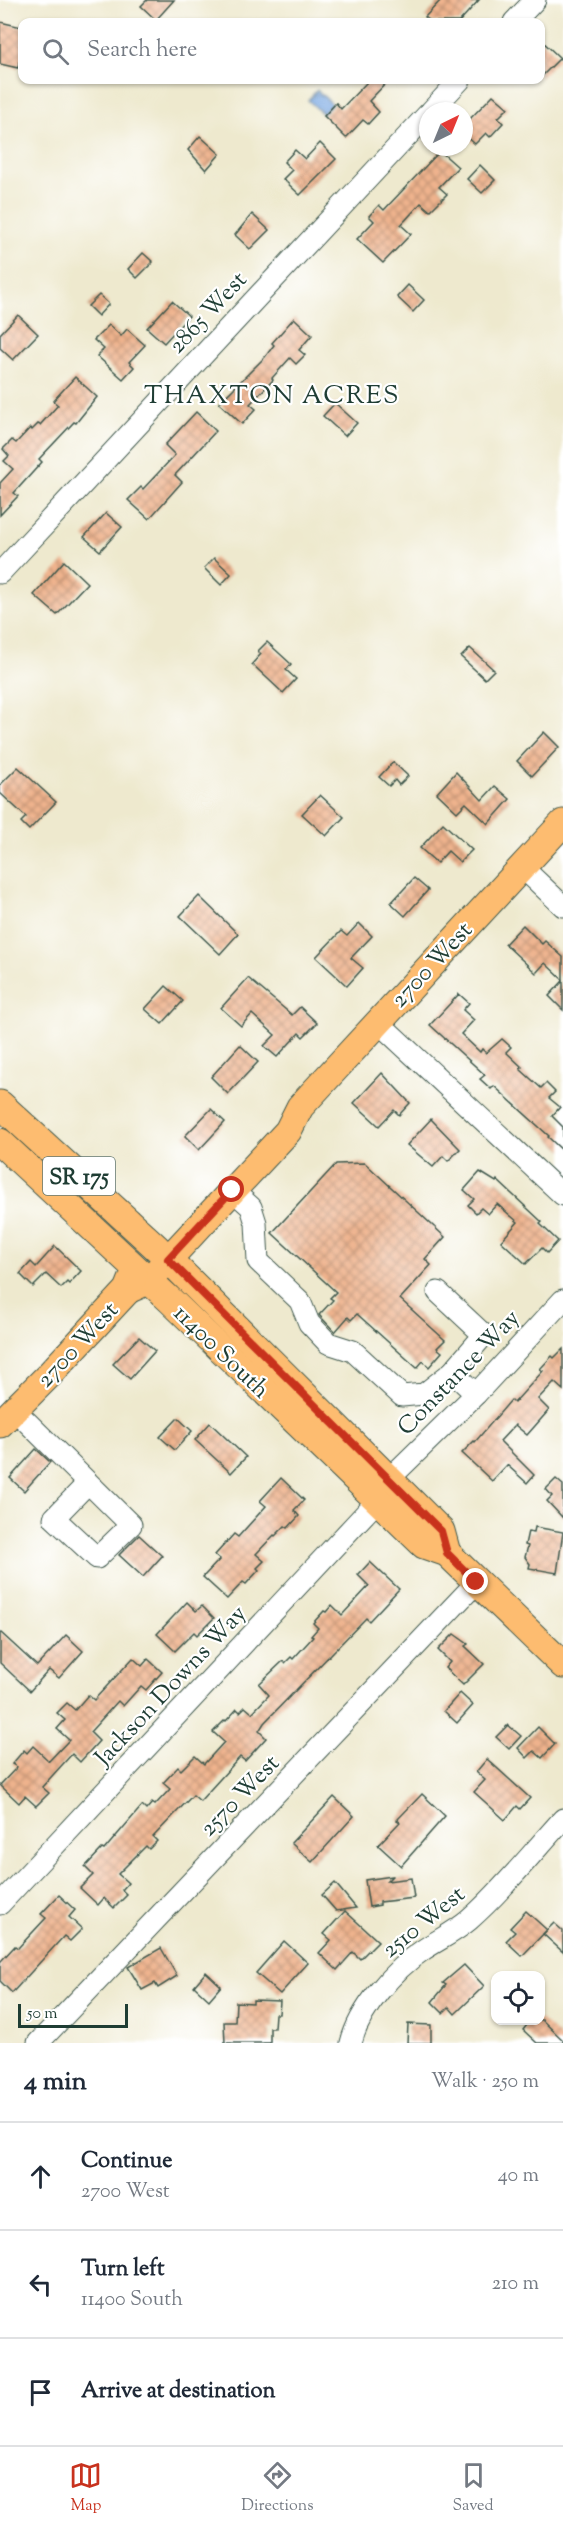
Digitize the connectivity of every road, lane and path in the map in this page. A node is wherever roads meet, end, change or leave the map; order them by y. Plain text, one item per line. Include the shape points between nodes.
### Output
1 (535, 0) edge
2 (518, 18) edge
3 (456, 84) edge
4 (439, 102) edge
5 (419, 123) edge
6 (0, 573) edge
7 (563, 823) edge
8 (522, 867) junction
9 (563, 906) edge
10 (378, 1022) junction
11 (0, 1104) edge
12 (300, 1107) junction
13 (0, 1142) edge
14 (232, 1190) junction
15 (563, 1195) edge
16 (162, 1254) junction
17 (138, 1280) junction
18 (438, 1292) dead end
19 (563, 1300) edge
20 (452, 1372) junction
21 (476, 1394) junction
22 (7, 1417) edge
23 (88, 1483) dead end
24 (383, 1490) junction
25 (476, 1582) junction
26 (563, 1665) edge
27 (563, 1819) edge
28 (0, 1904) edge
29 (38, 2043) edge
30 (351, 2043) edge

1 - 2 street
3 - 4 street, 2865 West
5 - 6 street, 2865 West
7 - 8 main road, 2700 West
8 - 9 street
8 - 10 main road, 2700 West
10 - 12 main road, 2700 West
10 - 15 street
11 - 16 main road, 11400 South / SR 175
12 - 14 main road, 2700 West via 288,1131
12 - 16 main road, 2700 West via 279,1117
13 - 17 main road, 11400 South / SR 175
14 - 16 main road, 2700 West
14 - 20 street via 251,1207 258,1261 300,1301 309,1323 328,1343 353,1351 402,1396 424,1395
16 - 17 main road, 2700 West
16 - 24 main road, 11400 South / SR 175
17 - 22 main road, 2700 West
17 - 24 main road, 11400 South / SR 175
18 - 20 street via 484,1335
19 - 21 street, Constance Way
20 - 21 street
21 - 24 street, Constance Way
22 - 23 street
24 - 25 main road, 11400 South / SR 175 via 424,1545 447,1553
24 - 28 street, Jackson Downs Way
25 - 26 main road, 11400 South / SR 175
25 - 29 street, 2570 West
27 - 30 street, 2510 West via 466,1922 421,1951 396,1974 364,2010

